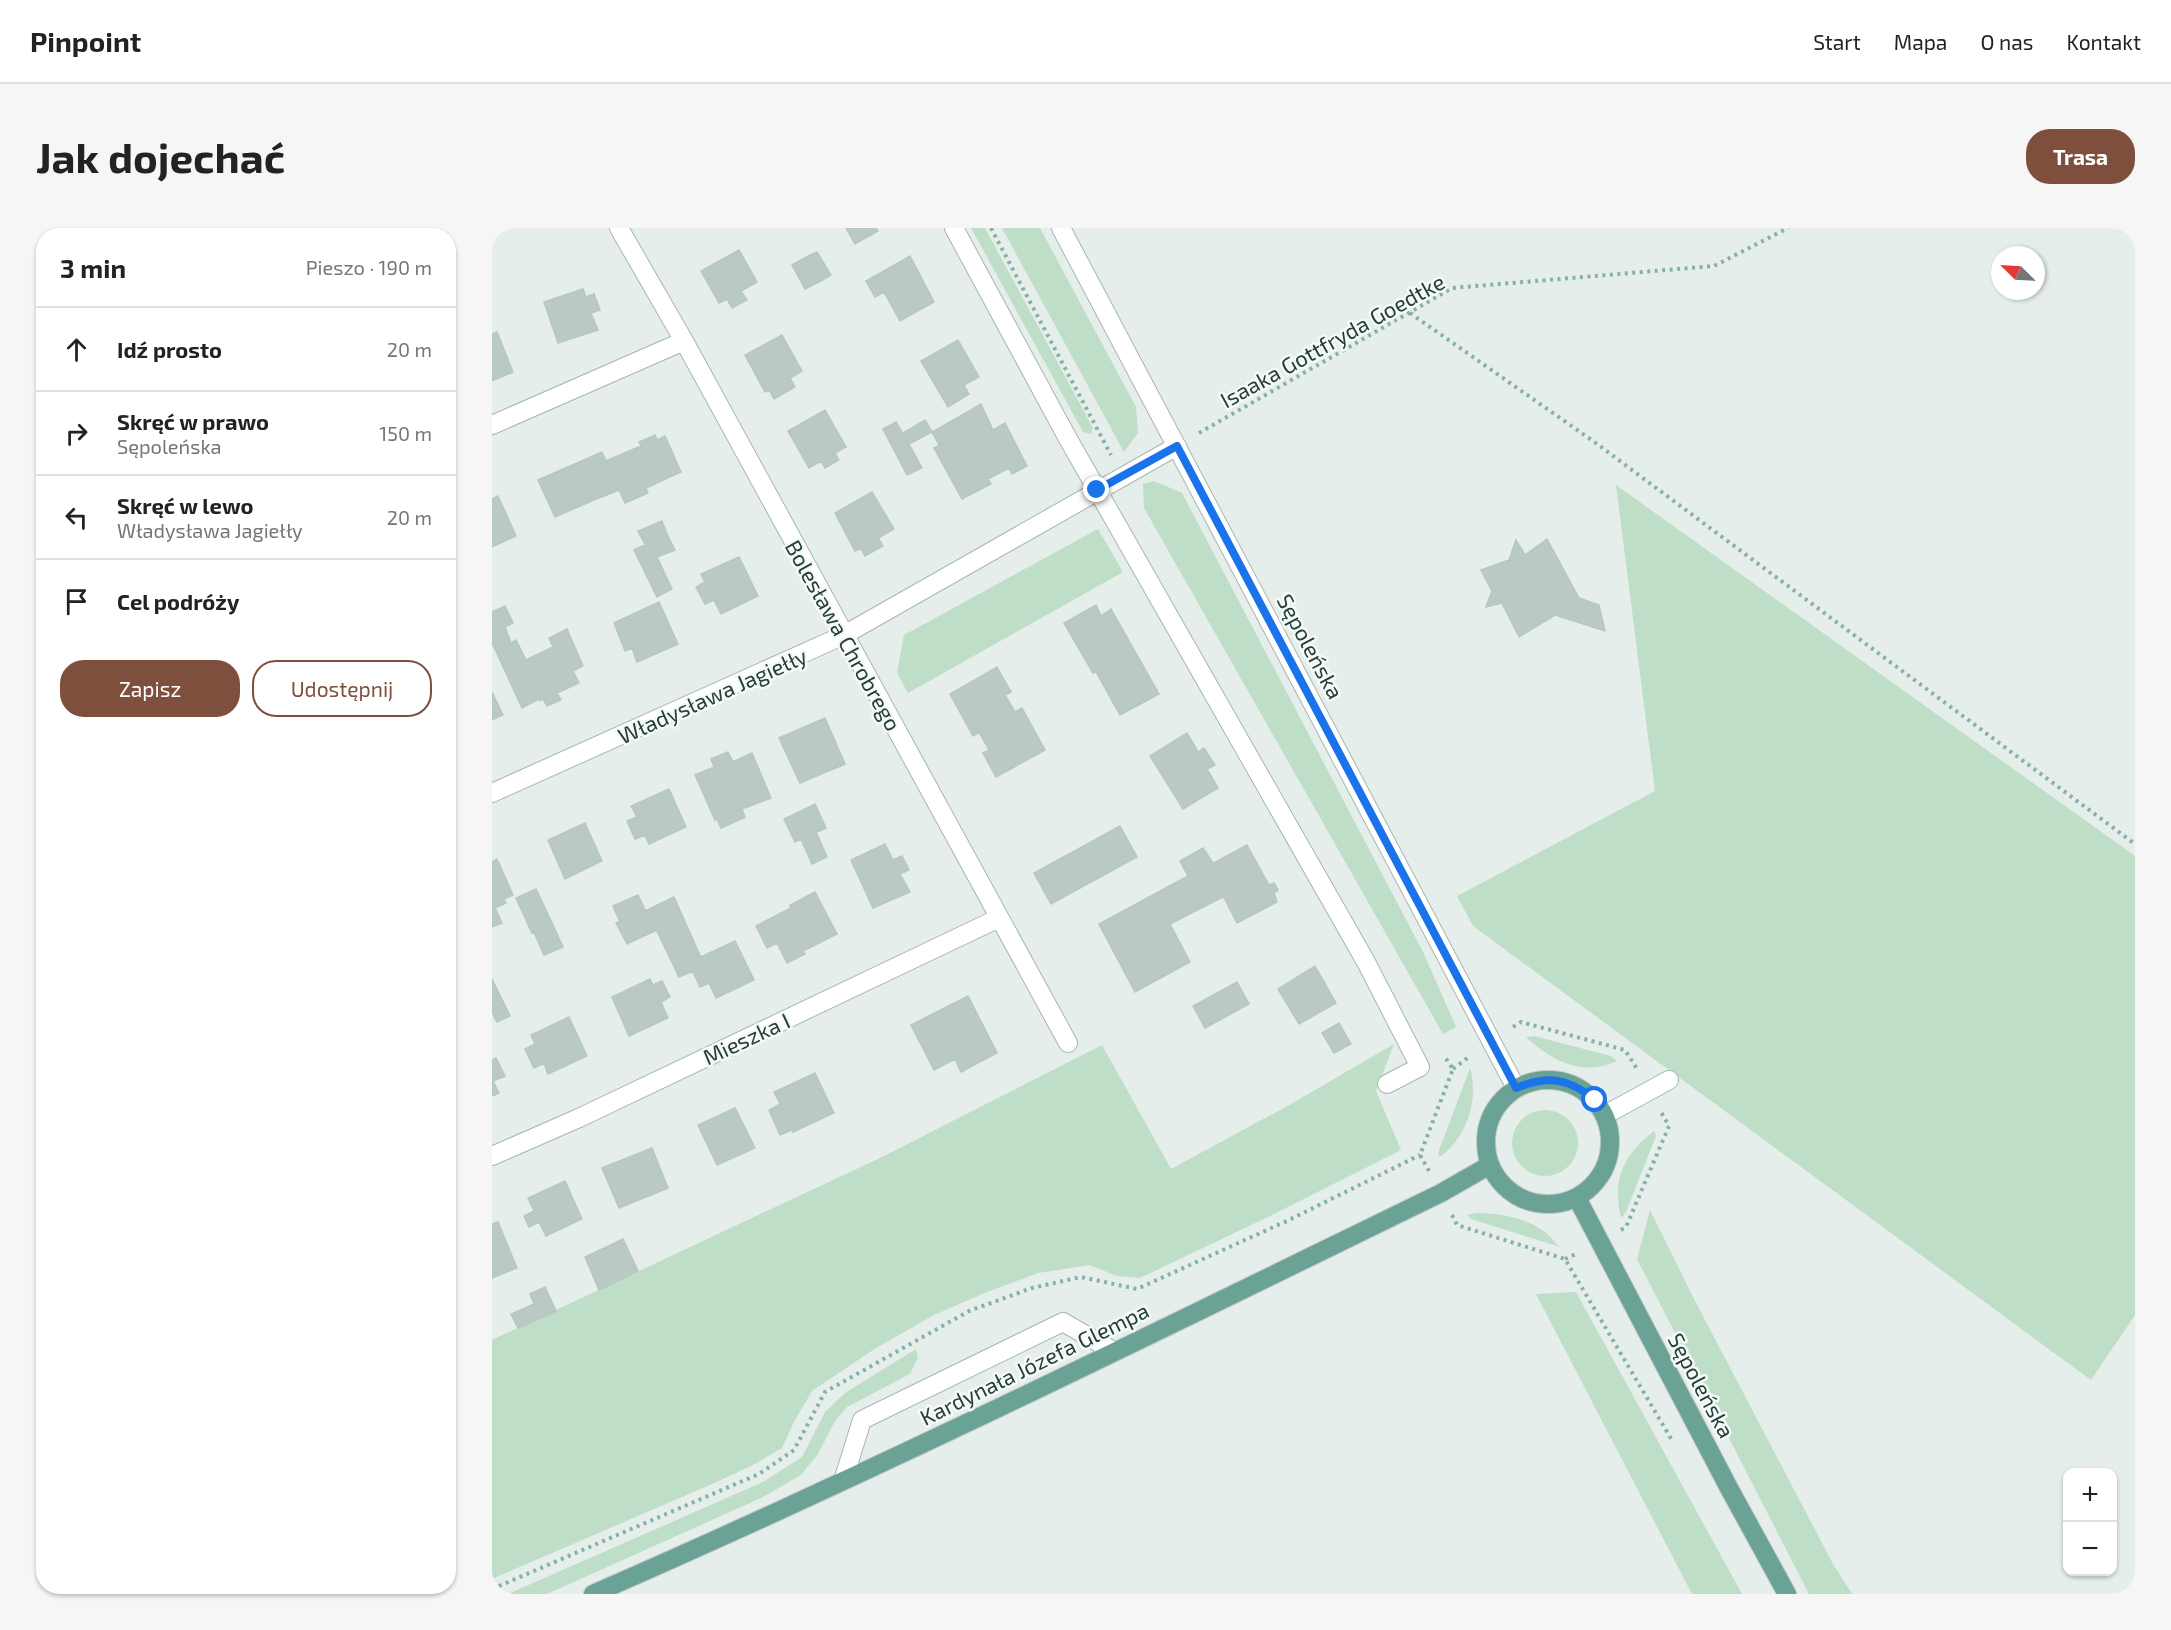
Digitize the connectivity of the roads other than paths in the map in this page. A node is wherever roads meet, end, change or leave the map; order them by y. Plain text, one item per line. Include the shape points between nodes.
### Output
1 (619, 228) edge
2 (954, 228) edge
3 (1061, 228) edge
4 (684, 341) junction
5 (492, 425) edge
6 (1177, 446) junction
7 (1097, 490) junction
8 (844, 635) junction
9 (492, 793) edge
10 (999, 918) junction
11 (1068, 1043) dead end
12 (1669, 1080) dead end
13 (1387, 1084) dead end
14 (1516, 1088) junction
15 (1605, 1115) junction
16 (492, 1156) edge
17 (1490, 1165) junction
18 (1577, 1197) junction
19 (1115, 1352) junction
20 (843, 1481) junction
21 (593, 1594) edge
22 (1787, 1594) edge

1 - 4 street, Bolesława Chrobrego
2 - 7 street
3 - 6 street, Sępoleńska
4 - 5 street
4 - 8 street, Bolesława Chrobrego
6 - 7 street, Władysława Jagiełły
6 - 14 street, Sępoleńska
7 - 8 street, Władysława Jagiełły
7 - 13 street via 1360,951 1420,1067
8 - 9 street, Władysława Jagiełły
8 - 10 street, Bolesława Chrobrego
10 - 11 street, Bolesława Chrobrego
10 - 16 street, Mieszka I
12 - 15 street
14 - 15 main road via 1532,1081 1566,1082 1595,1100
14 - 17 main road via 1501,1100 1487,1126
15 - 18 main road via 1611,1141 1609,1155 1598,1180
17 - 18 main road via 1500,1183 1526,1200 1546,1205
17 - 19 main road, Kardynała Józefa Glempa via 1441,1193
18 - 22 main road, Sępoleńska
19 - 20 main road, Kardynała Józefa Glempa
19 - 20 street via 1063,1322 862,1420
20 - 21 main road, Kardynała Józefa Glempa

